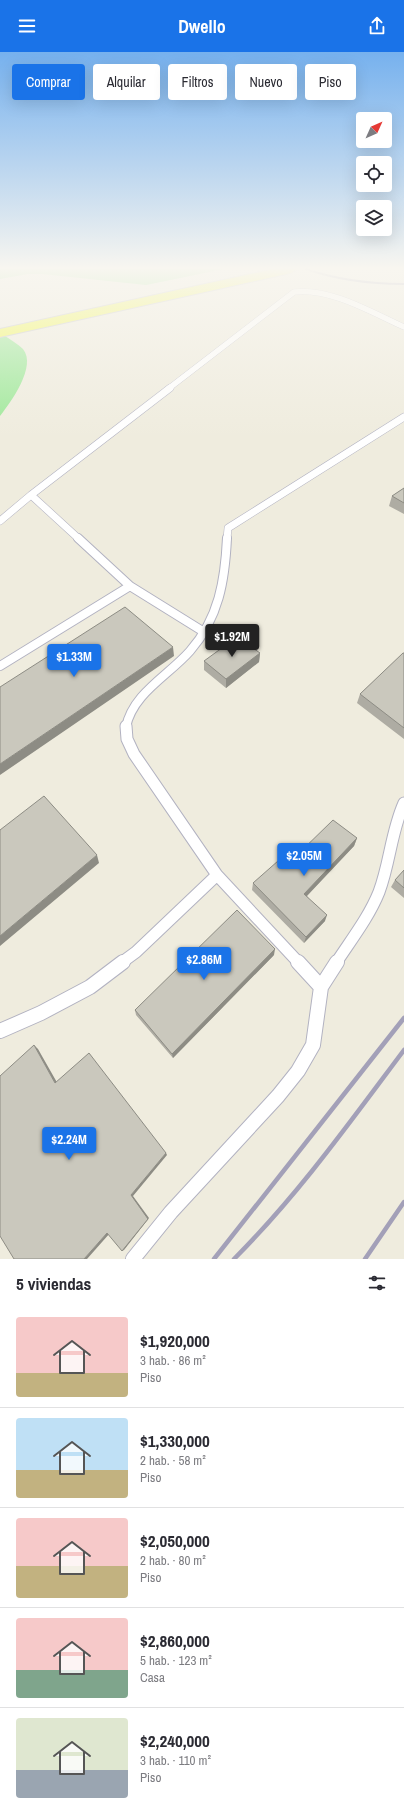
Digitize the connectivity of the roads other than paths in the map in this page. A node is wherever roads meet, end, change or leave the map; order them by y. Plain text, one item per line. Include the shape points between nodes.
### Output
1 (39, 325) edge
2 (251, 325) edge
3 (0, 334) edge
4 (404, 417) edge
5 (31, 495) junction
6 (0, 521) edge
7 (130, 586) junction
8 (204, 632) junction
9 (0, 666) edge
10 (404, 803) edge
11 (217, 875) junction
12 (321, 987) junction
13 (0, 1032) edge
14 (134, 1259) edge

1 - 3 main road
2 - 5 lane
4 - 8 lane via 228,528 224,580 212,619
5 - 6 lane
5 - 7 lane
7 - 8 lane
7 - 9 lane
8 - 11 lane via 193,648 137,701 129,715 126,730 127,739 138,761
10 - 12 lane via 393,833 381,889
11 - 12 lane
11 - 13 lane via 136,952 90,986
12 - 14 lane via 313,1045 298,1071 171,1212

